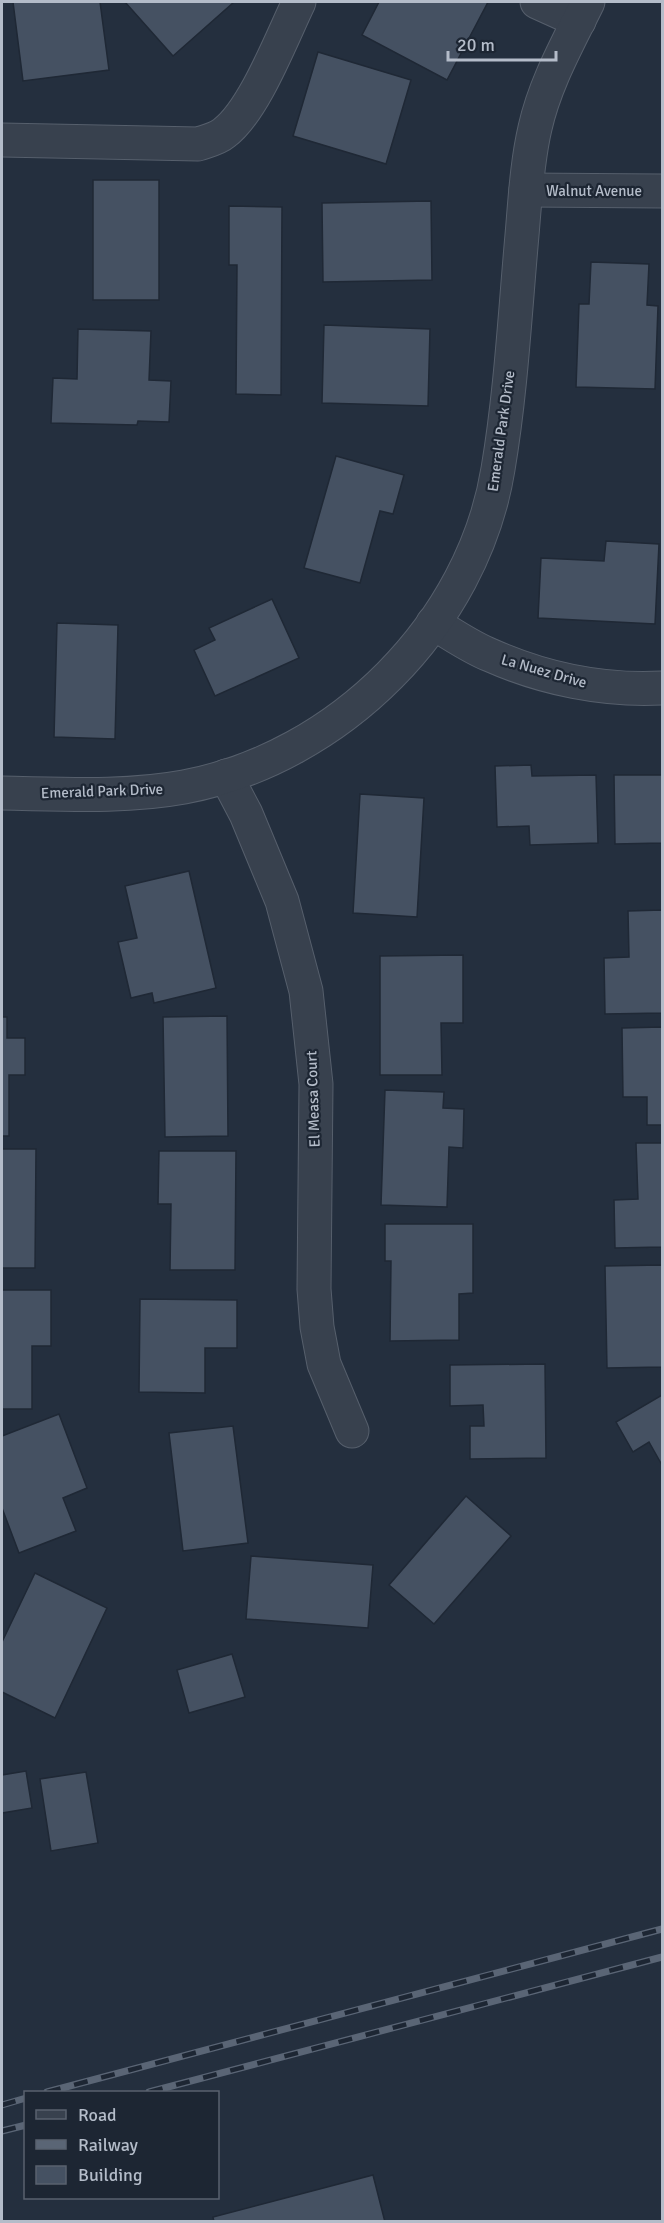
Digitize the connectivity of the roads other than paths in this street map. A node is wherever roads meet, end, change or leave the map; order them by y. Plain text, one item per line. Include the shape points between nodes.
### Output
1 (299, 2) edge
2 (537, 2) edge
3 (583, 11) edge
4 (2, 140) edge
5 (526, 190) junction
6 (663, 191) edge
7 (433, 623) junction
8 (663, 688) edge
9 (226, 776) junction
10 (2, 793) edge
11 (352, 1431) dead end

1 - 4 street via 247,108 225,133 212,140 198,144
2 - 3 street
3 - 5 street, Emerald Park Drive via 546,89 535,129
5 - 6 street, Walnut Avenue
5 - 7 street, Emerald Park Drive via 498,472 473,551
7 - 8 street, La Nuez Drive via 489,655 564,680 603,687
7 - 9 street, Emerald Park Drive via 381,685 349,712 277,755
9 - 10 street, Emerald Park Drive via 144,792
9 - 11 street, El Measa Court via 282,901 306,991 316,1084 316,1327 324,1364

